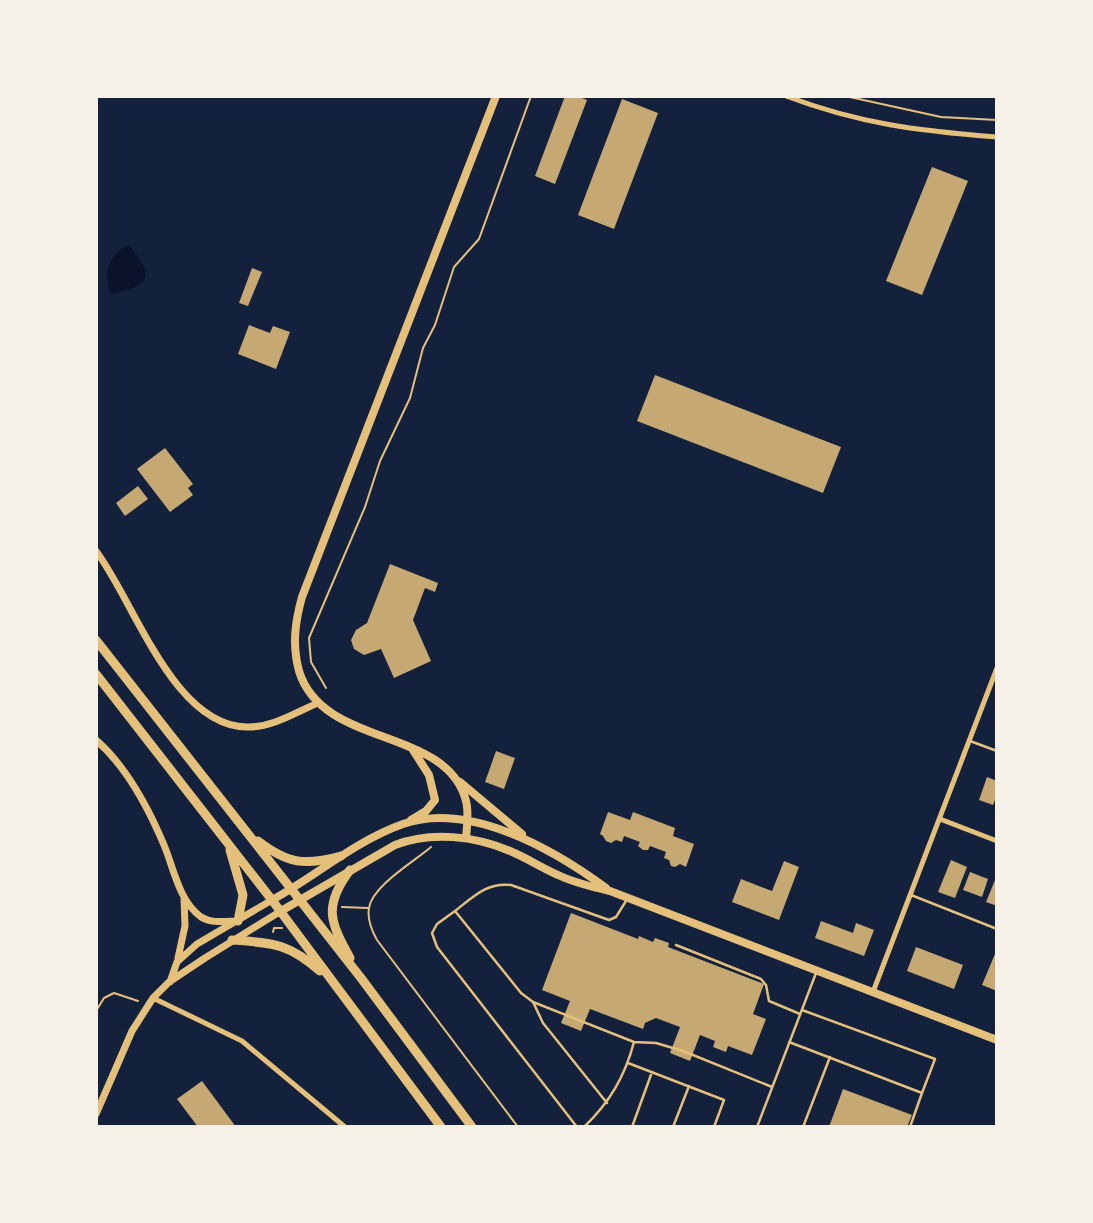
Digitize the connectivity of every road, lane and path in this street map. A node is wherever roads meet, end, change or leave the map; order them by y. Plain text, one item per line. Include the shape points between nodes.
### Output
1 (496, 96) edge
2 (531, 96) edge
3 (786, 96) edge
4 (845, 96) edge
5 (997, 120) edge
6 (997, 137) edge
7 (96, 551) edge
8 (96, 640) edge
9 (997, 668) edge
10 (96, 674) edge
11 (326, 688) dead end
12 (318, 702) junction
13 (96, 740) edge
14 (969, 740) junction
15 (413, 750) junction
16 (997, 751) edge
17 (456, 779) junction
18 (940, 819) junction
19 (467, 820) junction
20 (404, 824) junction
21 (247, 832) junction
22 (466, 838) junction
23 (997, 841) edge
24 (227, 842) junction
25 (432, 846) dead end
26 (542, 848) junction
27 (341, 856) junction
28 (349, 870) junction
29 (291, 890) junction
30 (610, 891) junction
31 (911, 895) junction
32 (184, 897) junction
33 (627, 898) junction
34 (272, 900) junction
35 (299, 901) junction
36 (342, 907) dead end
37 (369, 908) junction
38 (281, 911) junction
39 (455, 911) junction
40 (239, 921) junction
41 (282, 928) dead end
42 (997, 929) edge
43 (272, 934) dead end
44 (232, 940) junction
45 (676, 945) dead end
46 (177, 962) junction
47 (817, 971) junction
48 (361, 978) junction
49 (169, 982) junction
50 (333, 983) junction
51 (873, 992) junction
52 (150, 1002) junction
53 (533, 1002) junction
54 (96, 1011) edge
55 (801, 1012) junction
56 (997, 1040) edge
57 (634, 1042) junction
58 (789, 1042) junction
59 (830, 1057) junction
60 (628, 1063) junction
61 (652, 1072) junction
62 (689, 1086) junction
63 (772, 1087) junction
64 (922, 1093) junction
65 (607, 1103) junction
66 (96, 1114) edge
67 (345, 1127) edge
68 (442, 1127) edge
69 (472, 1127) edge
70 (518, 1127) edge
71 (578, 1127) edge
72 (584, 1127) edge
73 (632, 1127) edge
74 (673, 1127) edge
75 (714, 1127) edge
76 (757, 1127) edge
77 (803, 1127) edge
78 (910, 1127) edge

1 - 12 main road via 297,614 297,663
2 - 11 path via 478,239 454,267 423,348 410,398 309,638 311,662
3 - 6 street via 870,123
4 - 5 path via 941,117
7 - 12 street via 165,667 206,712 247,727 269,724
8 - 21 highway
9 - 14 street
10 - 24 highway
12 - 15 main road via 345,722
13 - 32 street via 110,752 141,799
14 - 16 lane
14 - 18 street
15 - 17 main road
15 - 20 main road via 429,775 435,800
17 - 19 main road via 467,801
17 - 26 main road
18 - 23 street
18 - 31 street
19 - 20 main road via 440,818
19 - 22 main road
19 - 26 main road via 494,826
20 - 27 main road
21 - 27 highway via 289,860 317,863
21 - 29 highway
22 - 28 main road via 410,839
22 - 30 main road via 511,851 558,876
24 - 34 highway
24 - 40 highway via 243,895
25 - 37 path via 385,883
26 - 30 main road
27 - 29 main road
28 - 35 main road
28 - 48 highway via 334,895 331,918
29 - 34 main road
29 - 35 highway
30 - 33 main road
31 - 42 lane
31 - 51 street
32 - 40 street via 203,918
32 - 46 street via 185,926
33 - 39 lane via 616,917 609,920 500,884 484,888
33 - 47 main road
34 - 38 highway
34 - 40 street
35 - 38 main road
35 - 48 highway
36 - 37 path
37 - 70 path via 377,940
38 - 44 street
38 - 50 highway
39 - 53 lane
39 - 71 lane via 432,933 436,947
40 - 46 street via 197,944
41 - 43 path via 274,928
44 - 49 street
44 - 50 highway via 271,943 291,950
45 - 55 lane via 761,979 769,1001
46 - 49 street
47 - 51 main road
47 - 55 lane
48 - 69 highway
49 - 52 street
50 - 68 highway
51 - 56 main road
52 - 54 path via 114,993 104,998
52 - 66 street via 132,1031
52 - 67 street via 242,1041
53 - 57 lane
53 - 65 lane via 543,1023
55 - 58 lane
55 - 64 lane via 935,1059
57 - 60 lane
57 - 63 lane via 683,1051
58 - 59 lane
58 - 63 lane
59 - 64 lane
59 - 77 lane
60 - 61 lane
60 - 65 lane
61 - 62 lane
61 - 73 lane
62 - 74 lane
62 - 75 lane via 724,1100
63 - 76 lane
64 - 78 lane
65 - 72 lane

